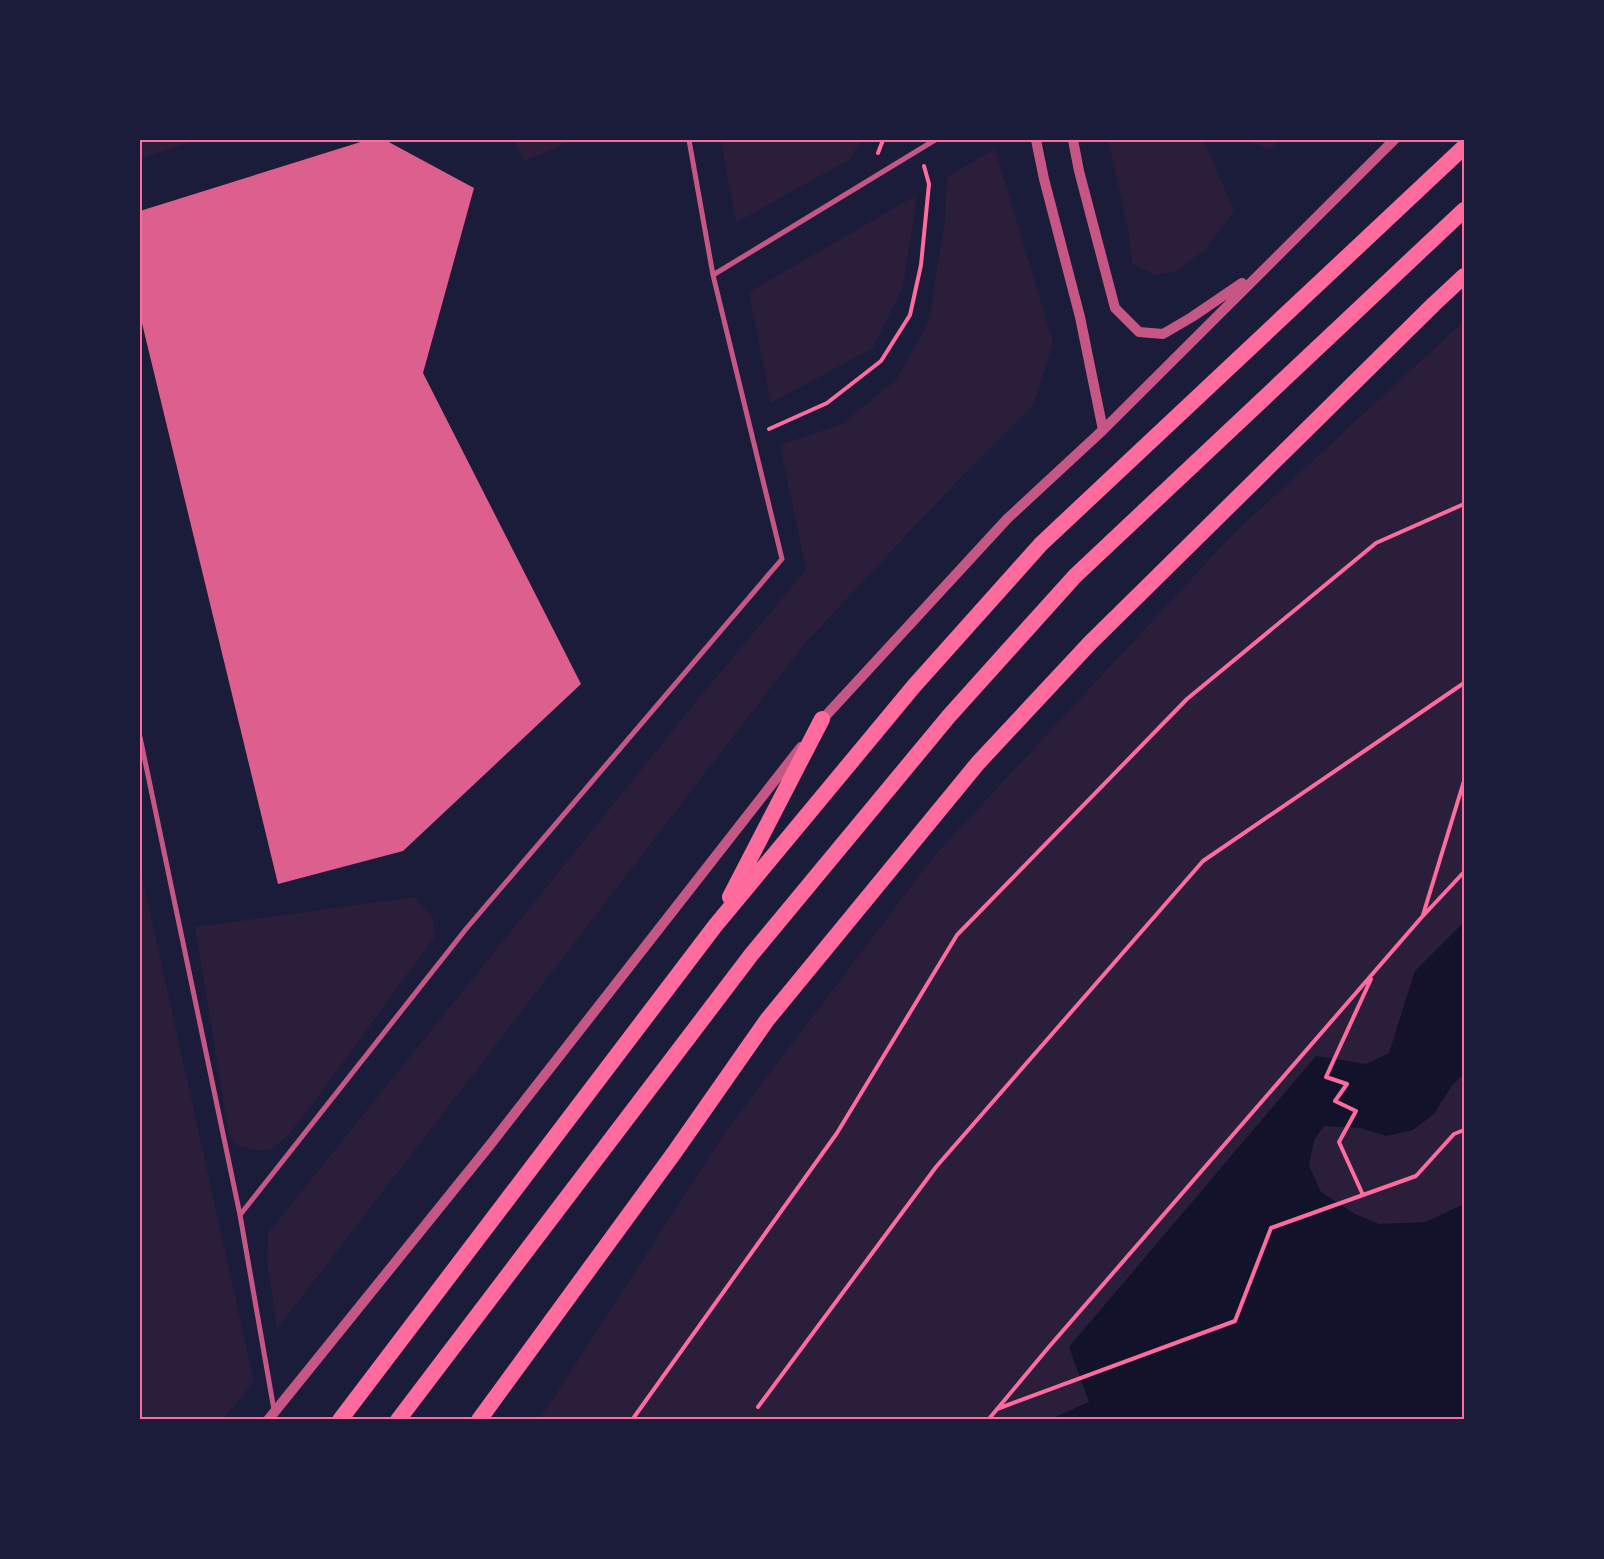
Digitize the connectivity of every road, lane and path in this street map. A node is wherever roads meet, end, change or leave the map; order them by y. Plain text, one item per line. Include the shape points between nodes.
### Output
1 (689, 140) edge
2 (935, 140) edge
3 (1036, 140) edge
4 (1073, 140) edge
5 (1394, 140) edge
6 (1464, 147) edge
7 (920, 149) junction
8 (1464, 210) edge
9 (1264, 268) junction
10 (713, 274) junction
11 (1464, 276) edge
12 (1103, 430) junction
13 (752, 437) junction
14 (1464, 504) edge
15 (1464, 683) edge
16 (822, 719) junction
17 (140, 737) edge
18 (1464, 781) edge
19 (1464, 873) edge
20 (1421, 918) junction
21 (715, 926) junction
22 (1374, 973) junction
23 (1464, 1130) edge
24 (1363, 1195) junction
25 (240, 1215) junction
26 (758, 1407) dead end
27 (996, 1409) junction
28 (271, 1415) edge
29 (340, 1419) edge
30 (398, 1419) edge
31 (479, 1419) edge
32 (632, 1419) edge
33 (988, 1419) edge

1 - 10 street
2 - 7 street
3 - 12 street via 1080,317
4 - 9 street via 1115,308 1140,332 1163,334
5 - 9 street
6 - 21 highway via 1041,544 914,686
7 - 10 street
7 - 13 path via 929,184 921,265 910,315 881,361 836,396
8 - 30 highway via 1075,576 949,716 751,955
9 - 12 street
10 - 13 street
11 - 31 highway via 1090,643 978,763 767,1020
12 - 16 street via 1007,519
13 - 25 street via 782,559 466,929
14 - 32 path via 1376,543 1187,699 957,935 837,1133
15 - 26 path via 1203,861 936,1167
16 - 21 highway
16 - 28 street via 490,1145
17 - 25 street
18 - 20 path
19 - 20 path
20 - 22 path
21 - 29 highway
22 - 24 path via 1326,1077 1347,1084 1335,1101 1356,1110 1339,1142
22 - 27 path
23 - 24 path via 1454,1134 1416,1176
24 - 27 path via 1270,1228 1235,1321
25 - 28 street
27 - 33 path

